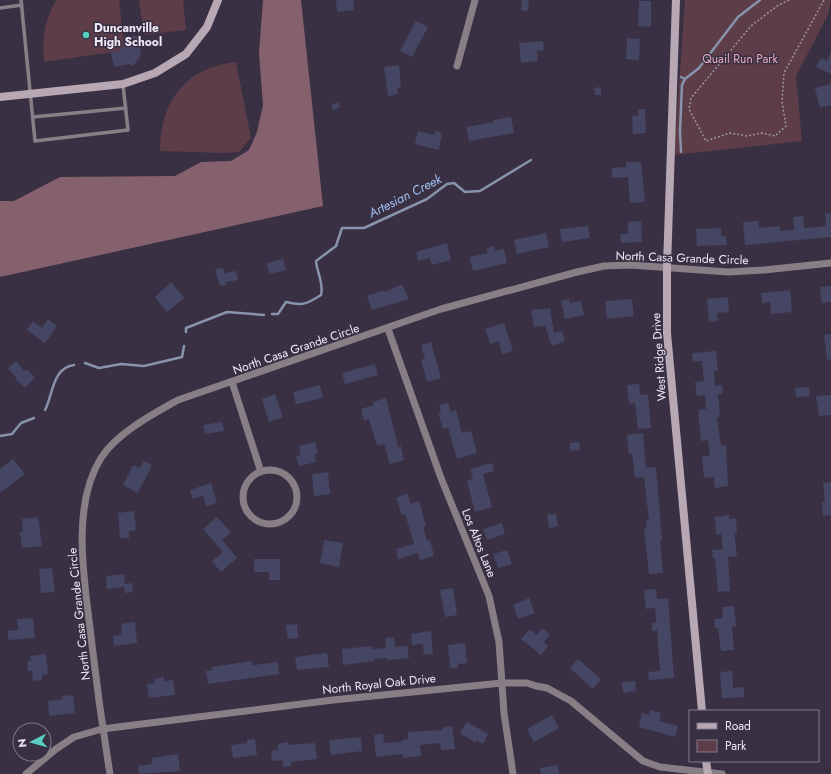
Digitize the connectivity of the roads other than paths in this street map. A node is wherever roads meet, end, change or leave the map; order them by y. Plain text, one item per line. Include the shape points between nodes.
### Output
1 (21, 0) edge
2 (218, 0) edge
3 (475, 0) edge
4 (676, 0) edge
5 (22, 5) junction
6 (0, 8) edge
7 (457, 66) dead end
8 (123, 84) junction
9 (31, 94) junction
10 (0, 97) edge
11 (126, 108) junction
12 (33, 118) junction
13 (831, 263) edge
14 (667, 266) junction
15 (388, 329) junction
16 (232, 382) junction
17 (261, 472) junction
18 (502, 683) junction
19 (702, 710) edge
20 (102, 729) junction
21 (706, 762) edge
22 (708, 773) edge
23 (26, 774) edge
24 (110, 774) edge
25 (513, 774) edge
26 (722, 774) edge

1 - 5 lane
2 - 8 street via 207,27 186,54 156,73
3 - 7 street
4 - 14 street, West Ridge Drive
5 - 6 lane
5 - 9 lane
8 - 9 street
8 - 11 lane
9 - 10 street
9 - 12 lane
11 - 12 lane
11 - 12 lane via 128,130 35,141
13 - 14 street, North Casa Grande Circle via 728,272
14 - 15 street, North Casa Grande Circle via 604,266 577,272 441,310
14 - 19 street, West Ridge Drive via 667,333
15 - 16 street, North Casa Grande Circle
15 - 18 street, Los Altos Lane via 441,478 489,596 499,642
16 - 17 street
16 - 20 street, North Casa Grande Circle via 178,400 153,414 118,440 101,457 95,471 85,504 82,548
17 - 17 street via 279,472 287,477 295,488 296,502 293,511 279,523 255,520 244,507 243,498 247,482
18 - 20 street, North Royal Oak Drive via 333,700
18 - 22 street, North Royal Oak Drive via 527,684 561,694 644,761 660,767
18 - 25 street, Los Altos Lane
20 - 23 street, North Royal Oak Drive via 74,738
20 - 24 street, North Casa Grande Circle
21 - 22 street
22 - 26 street, North Royal Oak Drive

